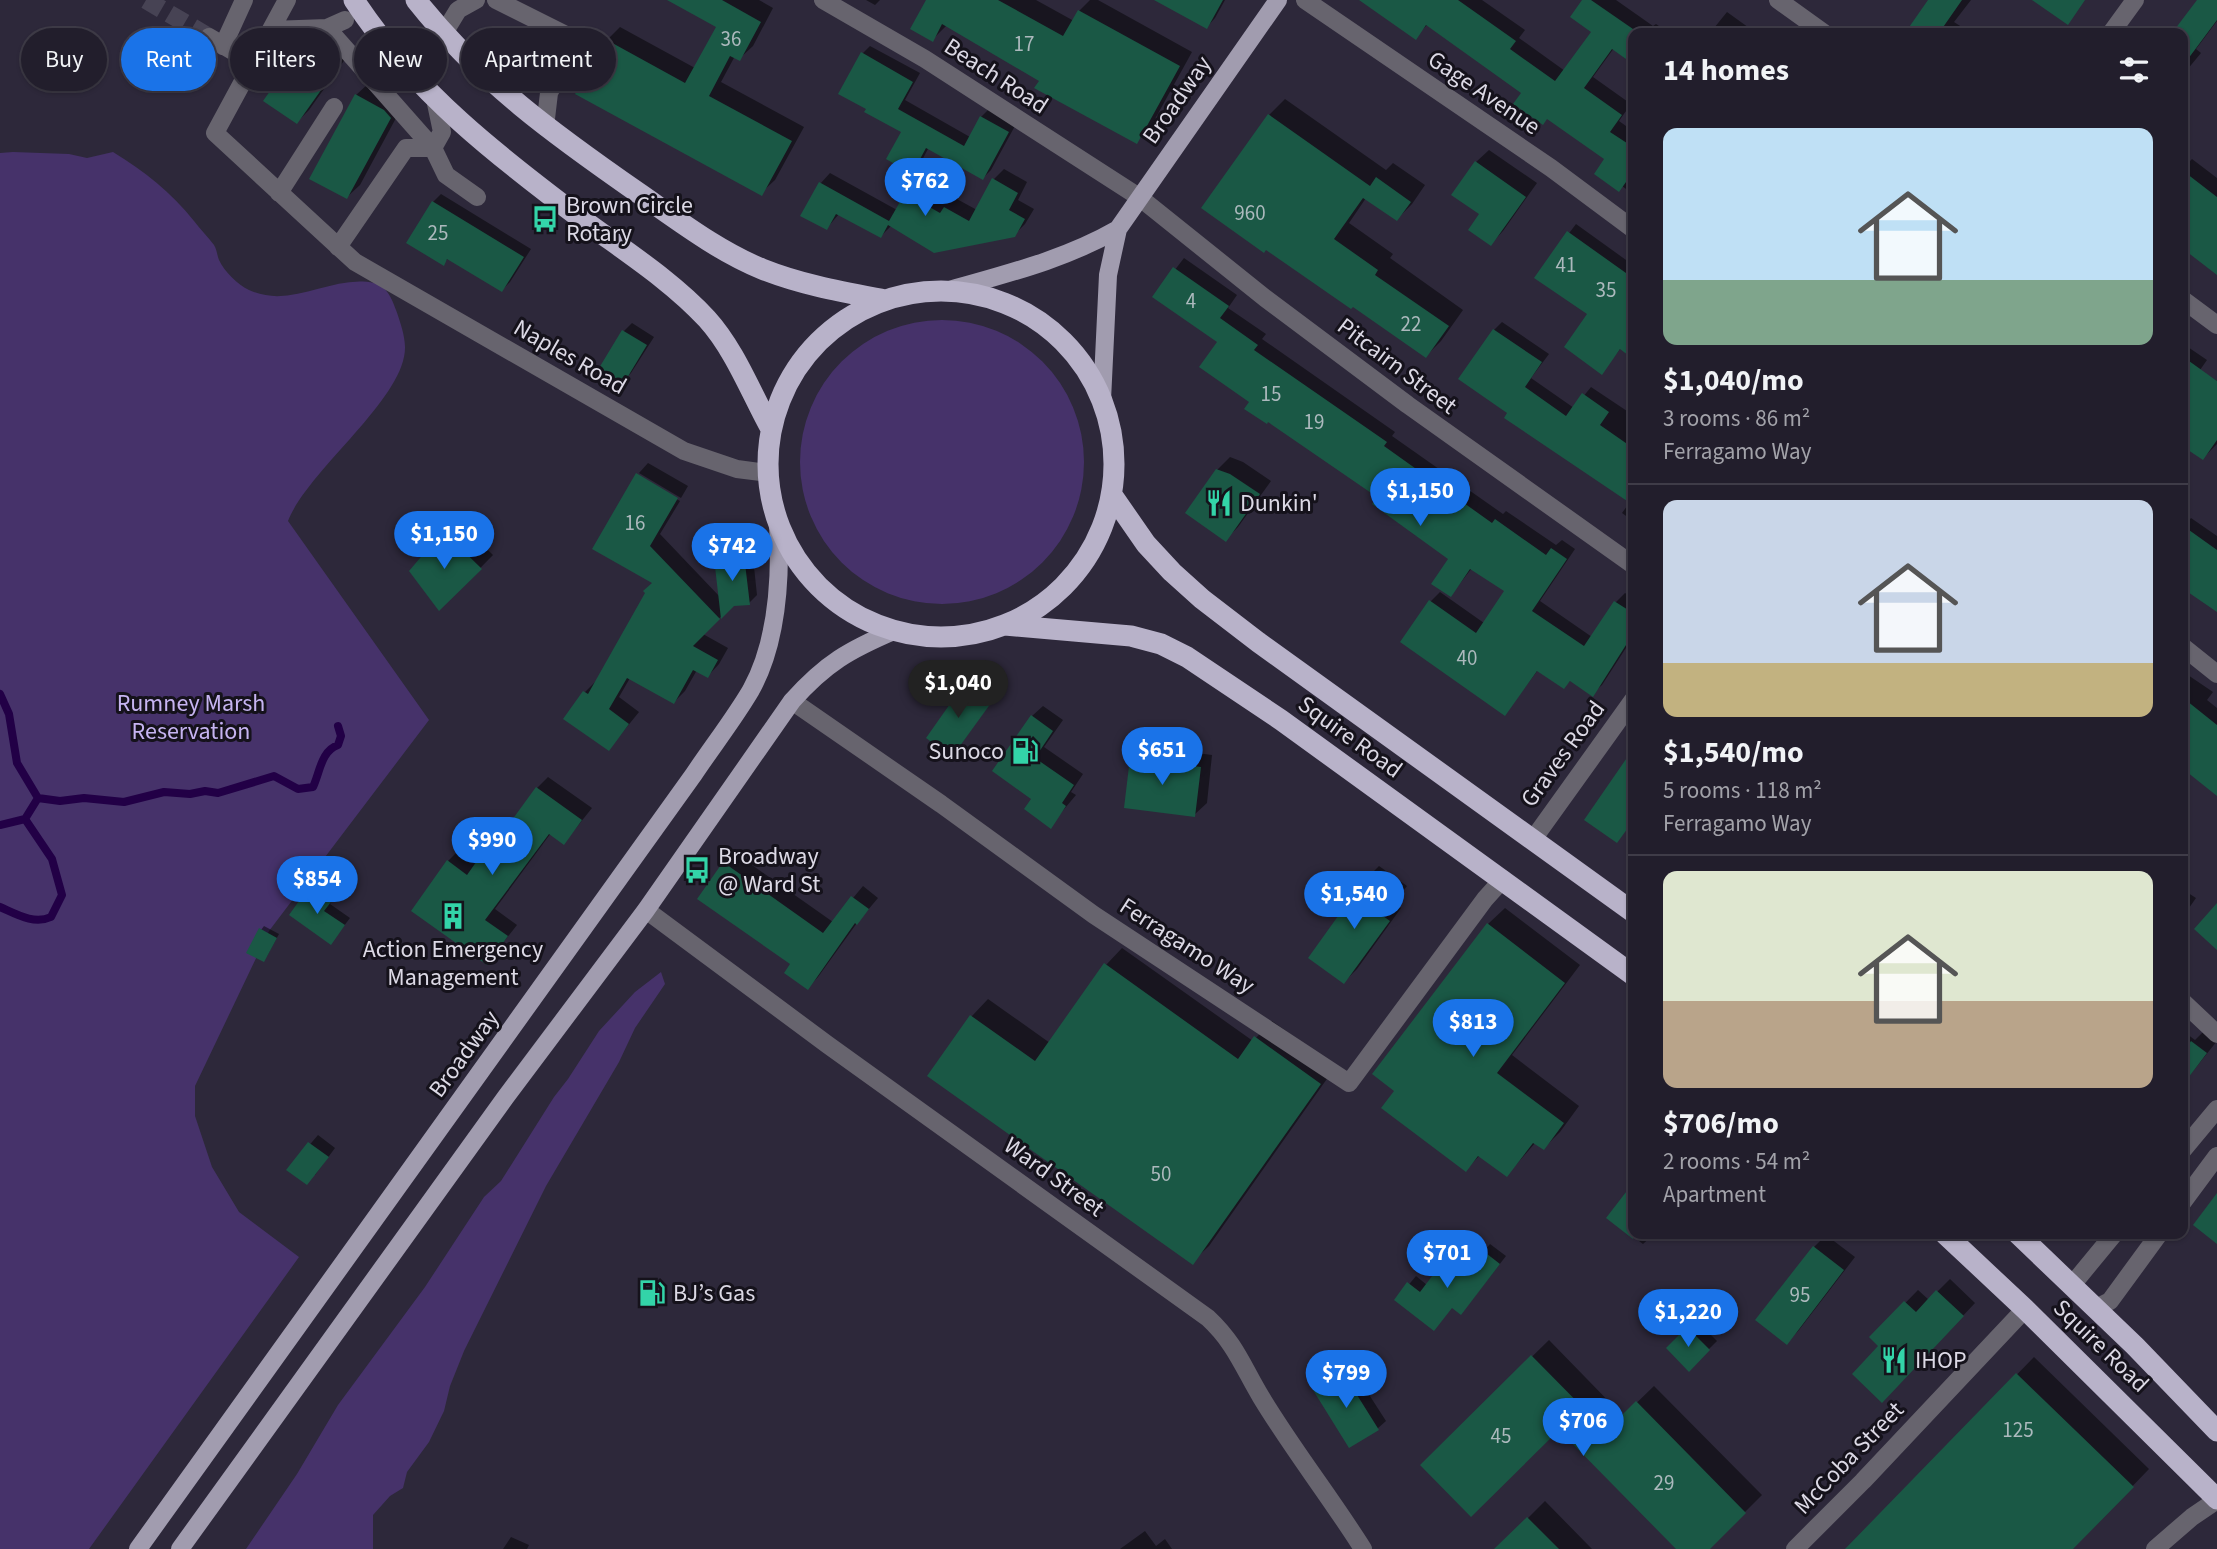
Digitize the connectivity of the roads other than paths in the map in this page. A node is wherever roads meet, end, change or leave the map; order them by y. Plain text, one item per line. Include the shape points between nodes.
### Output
1 (244, 0) edge
2 (287, 0) edge
3 (354, 0) edge
4 (416, 0) edge
5 (476, 0) edge
6 (496, 0) edge
7 (823, 0) edge
8 (1278, 0) edge
9 (1305, 0) edge
10 (1778, 0) edge
11 (2135, 0) edge
12 (345, 20) dead end
13 (272, 28) edge
14 (329, 28) edge
15 (440, 28) edge
16 (447, 28) edge
17 (552, 28) edge
18 (1817, 28) edge
19 (2115, 28) edge
20 (447, 36) edge
21 (340, 44) edge
22 (230, 50) edge
23 (238, 91) edge
24 (550, 91) edge
25 (435, 99) junction
26 (334, 107) dead end
27 (545, 127) junction
28 (433, 148) junction
29 (279, 193) junction
30 (477, 197) dead end
31 (1139, 197) junction
32 (1628, 225) edge
33 (1118, 229) junction
34 (338, 247) junction
35 (946, 291) junction
36 (886, 300) junction
37 (2188, 303) edge
38 (2216, 322) edge
39 (1102, 400) junction
40 (771, 429) junction
41 (768, 473) junction
42 (1112, 495) junction
43 (778, 523) junction
44 (1628, 561) edge
45 (1003, 625) junction
46 (896, 630) junction
47 (2188, 651) edge
48 (2217, 674) edge
49 (792, 701) junction
50 (1628, 707) edge
51 (1534, 838) junction
52 (1503, 879) junction
53 (1628, 908) edge
54 (646, 910) junction
55 (1628, 971) edge
56 (2188, 1007) edge
57 (2217, 1034) edge
58 (2217, 1108) edge
59 (2188, 1144) edge
60 (2217, 1156) edge
61 (2188, 1195) edge
62 (1950, 1239) edge
63 (2025, 1239) edge
64 (2110, 1239) edge
65 (2155, 1239) edge
66 (2077, 1279) junction
67 (2103, 1305) junction
68 (2025, 1309) junction
69 (2217, 1431) edge
70 (2217, 1500) edge
71 (138, 1549) edge
72 (180, 1549) edge
73 (1363, 1549) edge
74 (1795, 1549) edge
75 (2154, 1549) edge

1 - 22 street via 216,42
2 - 13 street
3 - 25 highway
4 - 15 highway
5 - 16 street via 458,10
6 - 17 street
7 - 31 street, Beach Road via 925,59
8 - 31 main road, Broadway
9 - 32 street, Gage Avenue
10 - 18 street
11 - 19 street
12 - 14 street
20 - 27 highway via 492,83
21 - 28 street
23 - 29 street, Naples Road via 215,133
24 - 27 street
25 - 28 street via 442,132
25 - 40 highway via 504,160 690,302 720,335
26 - 29 street
27 - 36 highway via 734,256 803,284
28 - 30 street via 446,175
28 - 34 street via 406,148
29 - 34 street, Naples Road
31 - 33 main road, Broadway
31 - 44 street, Pitcairn Street via 1408,405
33 - 35 main road, Broadway via 1039,265
33 - 39 main road, Broadway via 1108,275
34 - 41 street, Naples Road via 355,262 684,451 737,469
35 - 36 highway
35 - 39 highway via 990,298 1031,316 1066,344
36 - 40 highway via 845,320 811,349 782,395
37 - 38 street
39 - 42 highway via 1112,438
40 - 41 highway
41 - 43 highway
42 - 45 highway via 1098,537 1074,574 1042,604
42 - 51 highway, Squire Road via 1154,553 1202,599
43 - 46 highway via 818,586 854,613
43 - 71 main road, Broadway via 776,601 763,662 751,690
45 - 46 highway via 950,636
45 - 52 highway, Squire Road via 1111,632 1175,651 1214,673
46 - 49 main road via 836,659
47 - 48 street
49 - 52 street, Ferragamo Way via 1094,915 1349,1083
49 - 54 main road
50 - 51 street, Graves Road
51 - 53 highway, Squire Road
52 - 55 highway, Squire Road
54 - 72 main road
54 - 73 street, Ward Street via 1208,1318 1238,1353 1262,1398
56 - 57 street
58 - 59 street
60 - 61 street
62 - 68 highway, Squire Road
63 - 66 highway, Squire Road
64 - 66 street
65 - 67 street
66 - 67 highway, Squire Road
67 - 69 highway, Squire Road
68 - 70 highway, Squire Road
68 - 74 street, McCoba Street
70 - 75 street

